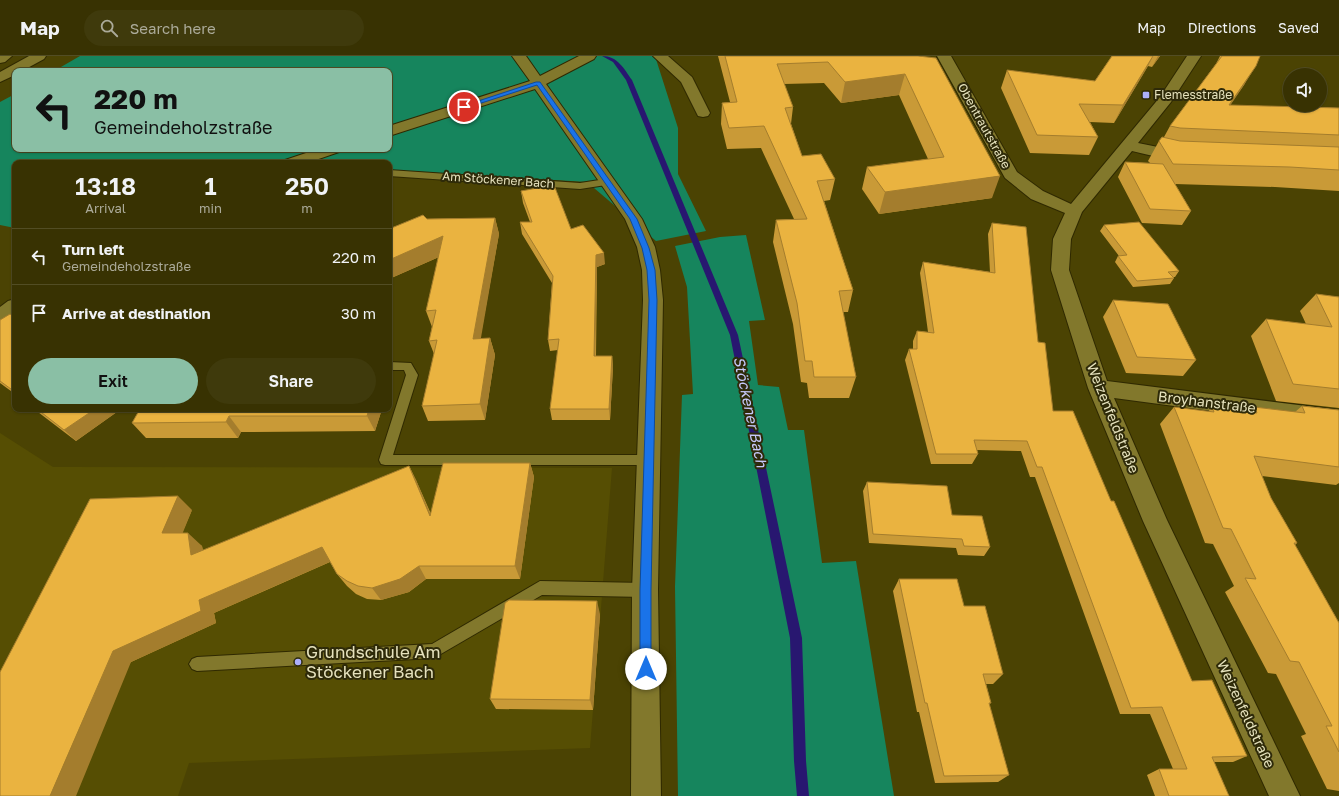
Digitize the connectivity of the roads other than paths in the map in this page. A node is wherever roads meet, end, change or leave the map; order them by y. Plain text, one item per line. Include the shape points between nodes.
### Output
1 (5, 56) edge
2 (39, 56) edge
3 (519, 56) edge
4 (589, 56) edge
5 (660, 56) edge
6 (944, 56) edge
7 (1194, 56) edge
8 (0, 59) edge
9 (18, 68) edge
10 (12, 71) edge
11 (0, 78) edge
12 (538, 83) junction
13 (703, 113) dead end
14 (392, 130) edge
15 (1129, 146) junction
16 (325, 152) edge
17 (1199, 155) edge
18 (300, 160) edge
19 (392, 173) edge
20 (606, 182) junction
21 (1074, 211) junction
22 (12, 308) edge
23 (0, 317) edge
24 (392, 366) edge
25 (1099, 388) junction
26 (1339, 419) edge
27 (649, 460) junction
28 (645, 590) junction
29 (197, 664) dead end
30 (646, 796) edge
31 (1285, 796) edge

1 - 8 street
2 - 9 street
3 - 12 street
4 - 12 street
5 - 13 street via 687,80
6 - 21 street, Obentrautstraße via 1011,175 1037,195
7 - 15 street, Weizenfeldstraße via 1166,99
10 - 11 street
12 - 14 street
12 - 20 street
15 - 17 street via 1168,154
15 - 21 street, Weizenfeldstraße
16 - 18 street
19 - 20 lane, Am Stöckener Bach via 580,186
20 - 27 street via 633,219 646,248 651,270 653,300
21 - 25 street, Weizenfeldstraße via 1062,238 1060,270
22 - 23 street
24 - 27 lane via 406,366 412,375 385,460
25 - 26 street, Broyhanstraße
25 - 31 street, Weizenfeldstraße via 1155,521
27 - 28 street
28 - 29 lane via 540,588 434,651
28 - 30 street

